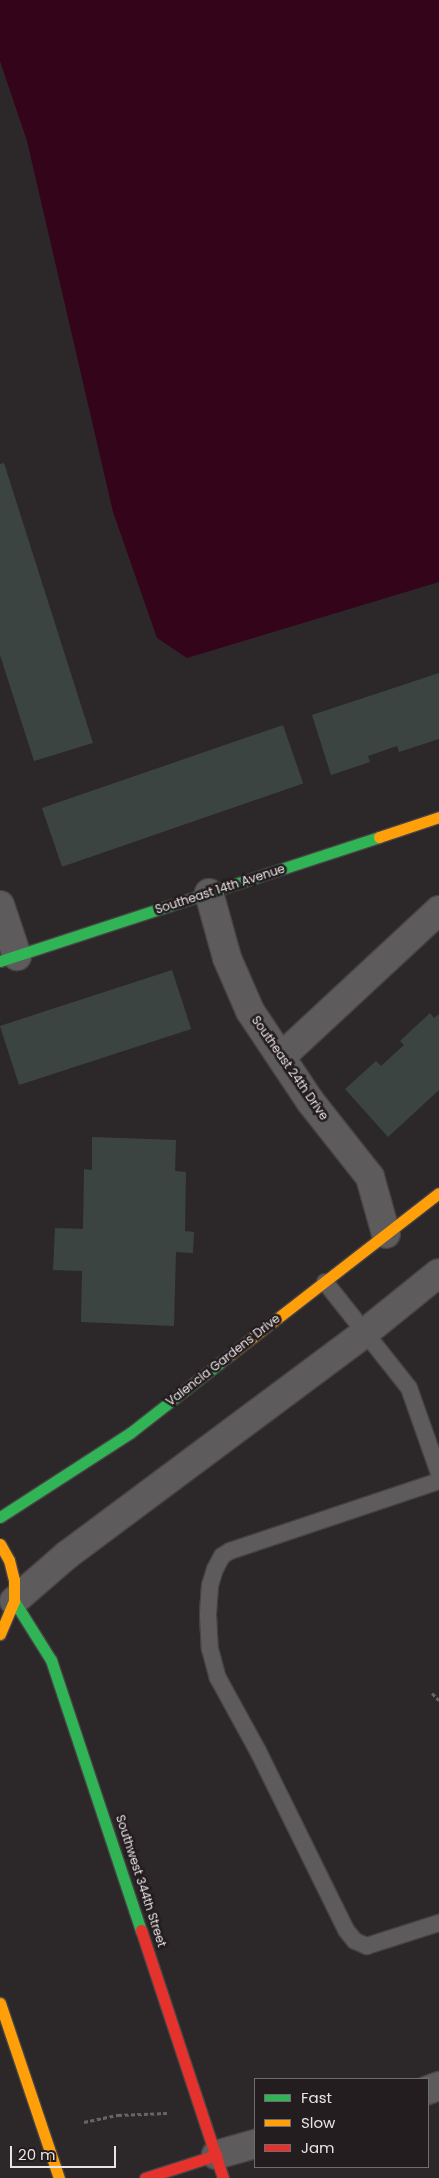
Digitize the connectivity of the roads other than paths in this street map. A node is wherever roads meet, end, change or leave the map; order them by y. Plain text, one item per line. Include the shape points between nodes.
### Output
1 (439, 817) edge
2 (209, 893) junction
3 (0, 905) edge
4 (439, 910) edge
5 (8, 958) edge
6 (281, 1057) junction
7 (439, 1193) edge
8 (386, 1234) junction
9 (439, 1273) edge
10 (325, 1282) junction
11 (367, 1331) junction
12 (439, 1473) edge
13 (439, 1481) edge
14 (0, 1517) edge
15 (0, 1544) edge
16 (14, 1601) junction
17 (0, 1634) edge
18 (439, 1923) edge
19 (0, 2003) edge
20 (254, 2145) edge
21 (220, 2166) edge
22 (59, 2178) edge
23 (145, 2178) edge

1 - 2 street, Southeast 14th Avenue
2 - 5 street, Southeast 14th Avenue
2 - 6 street, Southeast 24th Drive via 227,958 250,1011
3 - 5 street
4 - 6 street
6 - 8 street, Southeast 24th Drive via 310,1101 359,1160 376,1192
7 - 8 street, Valencia Gardens Drive
8 - 10 street, Valencia Gardens Drive
9 - 11 street
10 - 11 lane
10 - 14 street, Valencia Gardens Drive via 130,1433
11 - 12 lane via 409,1388
11 - 16 street via 67,1555
13 - 18 lane via 230,1551 215,1569 208,1615 210,1649 218,1678 258,1751 346,1930 355,1941 367,1946
15 - 16 street via 10,1566
16 - 17 street
16 - 21 street, Southwest 344th Street via 52,1660
19 - 22 street
20 - 21 street
21 - 23 street

